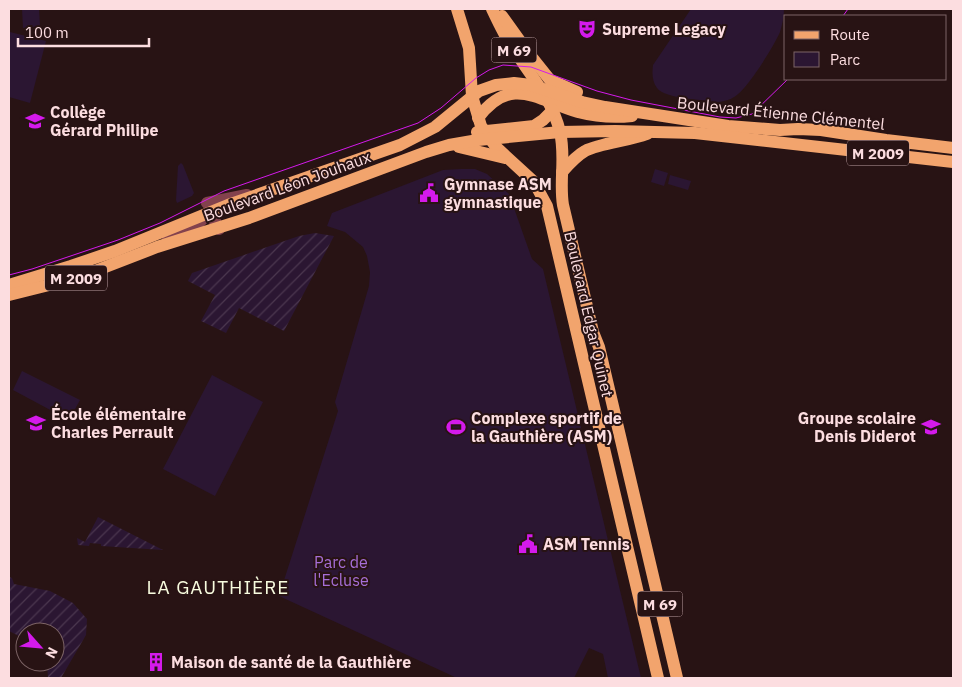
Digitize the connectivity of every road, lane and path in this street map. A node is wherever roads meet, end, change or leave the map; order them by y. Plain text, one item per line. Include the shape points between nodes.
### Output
1 (457, 9) edge
2 (494, 9) edge
3 (540, 88) junction
4 (472, 96) junction
5 (551, 106) junction
6 (605, 107) junction
7 (646, 114) junction
8 (478, 118) junction
9 (560, 132) junction
10 (654, 132) junction
11 (487, 135) junction
12 (449, 145) junction
13 (953, 148) edge
14 (426, 152) junction
15 (510, 160) junction
16 (953, 162) edge
17 (562, 172) junction
18 (209, 208) junction
19 (219, 229) junction
20 (157, 247) junction
21 (9, 285) edge
22 (9, 295) edge
23 (657, 674) edge
24 (677, 678) edge

1 - 4 main road, M 69 via 470,56
2 - 3 main road, M 69 via 508,40
2 - 6 main road via 552,82 586,95
3 - 4 main road, M 2009 via 524,84 496,85
3 - 5 main road, M 69
3 - 6 main road, M 2009
4 - 8 main road, Boulevard Edgar Quinet / M 69
4 - 18 main road, Boulevard Léon Jouhaux / M 2009 via 445,120 400,145
5 - 7 main road via 611,118
5 - 8 main road via 523,93 505,95 494,101
5 - 9 main road, M 69
5 - 11 main road via 543,120 534,126
6 - 7 main road, Boulevard Étienne Clémentel / M 2009
7 - 13 main road, Boulevard Étienne Clémentel / M 2009 via 728,126 820,130
8 - 11 main road, Boulevard Edgar Quinet / M 69
9 - 10 main road, M 2009
9 - 11 main road, M 2009
9 - 17 main road, M 69
10 - 16 main road, Boulevard Étienne Clémentel / M 2009 via 695,133
10 - 17 main road via 593,147 576,157
11 - 12 main road, M 2009
11 - 14 main road via 454,136
11 - 15 main road, Boulevard Edgar Quinet / M 69
12 - 14 main road, M 2009
12 - 15 main road
14 - 19 main road, Boulevard Léon Jouhaux / M 2009
15 - 23 main road, Boulevard Edgar Quinet / M 69 via 534,182 547,206
17 - 24 main road, Boulevard Edgar Quinet / M 69 via 565,214
18 - 19 street
18 - 20 street, Boulevard Léon Jouhaux via 194,227 163,240
18 - 21 main road, Boulevard Léon Jouhaux / M 2009 via 196,219 115,251
19 - 20 main road, Boulevard Léon Jouhaux / M 2009
20 - 22 main road, Boulevard Léon Jouhaux / M 2009 via 77,278

